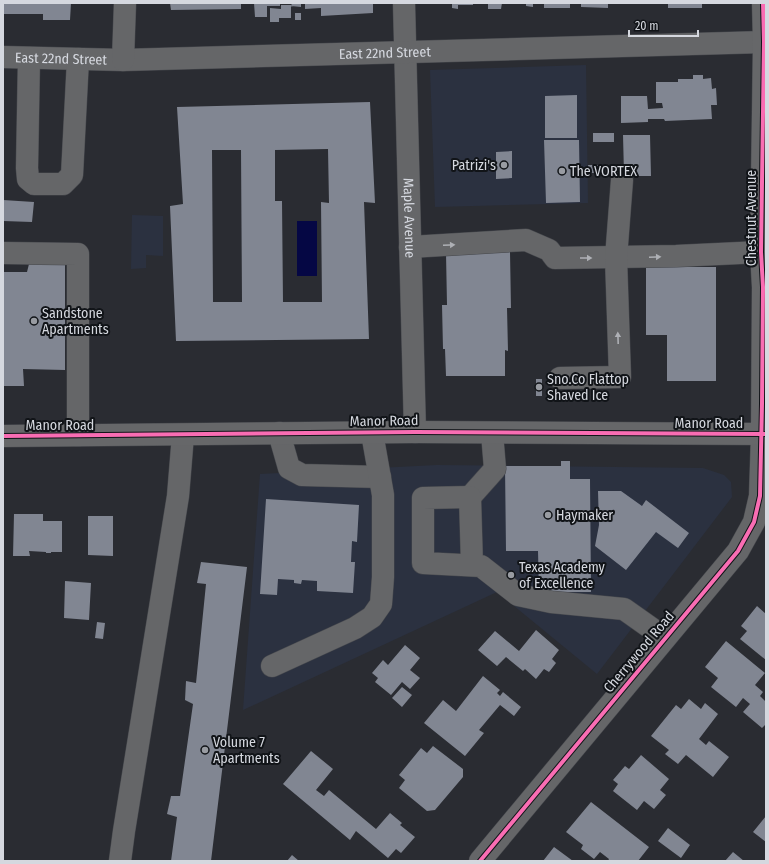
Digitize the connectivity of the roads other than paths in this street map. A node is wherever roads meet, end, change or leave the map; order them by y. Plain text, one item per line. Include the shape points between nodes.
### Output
1 (125, 3) edge
2 (404, 3) edge
3 (763, 3) edge
4 (765, 42) edge
5 (405, 53) junction
6 (3, 57) edge
7 (30, 58) junction
8 (78, 59) junction
9 (123, 60) junction
10 (622, 180) dead end
11 (410, 247) junction
12 (764, 251) edge
13 (3, 253) edge
14 (616, 258) junction
15 (560, 378) dead end
16 (415, 432) junction
17 (492, 432) junction
18 (279, 433) junction
19 (372, 433) junction
20 (183, 434) junction
21 (764, 434) edge
22 (78, 435) junction
23 (3, 436) edge
24 (380, 477) junction
25 (470, 497) junction
26 (766, 527) edge
27 (738, 551) junction
28 (472, 565) junction
29 (666, 638) junction
30 (272, 666) dead end
31 (120, 861) edge
32 (480, 861) edge

1 - 9 street
2 - 5 street, Maple Avenue
3 - 4 main road, Chestnut Avenue
4 - 5 street, East 22nd Street
4 - 12 main road, Chestnut Avenue
5 - 9 street, East 22nd Street
5 - 11 street, Maple Avenue
6 - 7 street, East 22nd Street
7 - 8 street, East 22nd Street
7 - 8 street via 27,168 28,179 34,184 63,184 72,175
8 - 9 street, East 22nd Street
10 - 14 street
11 -> 14 street via 526,240 548,250 556,258
11 - 16 street, Maple Avenue
14 -> 12 street
12 - 21 main road, Chestnut Avenue
13 - 22 street via 78,254
15 -> 14 street via 620,377
16 - 17 main road, Manor Road
16 - 19 main road, Manor Road
17 - 21 main road, Manor Road
17 - 25 street via 495,469
18 - 19 main road, Manor Road
18 - 20 main road, Manor Road
18 - 24 street via 289,468 302,475
19 - 24 street
20 - 22 main road, Manor Road
20 - 31 street via 178,496
21 - 27 street, Cherrywood Road via 760,496 754,522
22 - 23 main road, Manor Road
24 - 30 street via 383,495 381,604 372,617 355,628
25 - 28 street
25 - 28 street via 423,498 422,563
26 - 27 street
27 - 29 street, Cherrywood Road
28 - 29 street via 481,566 518,595 551,602 624,609
29 - 32 street, Cherrywood Road

